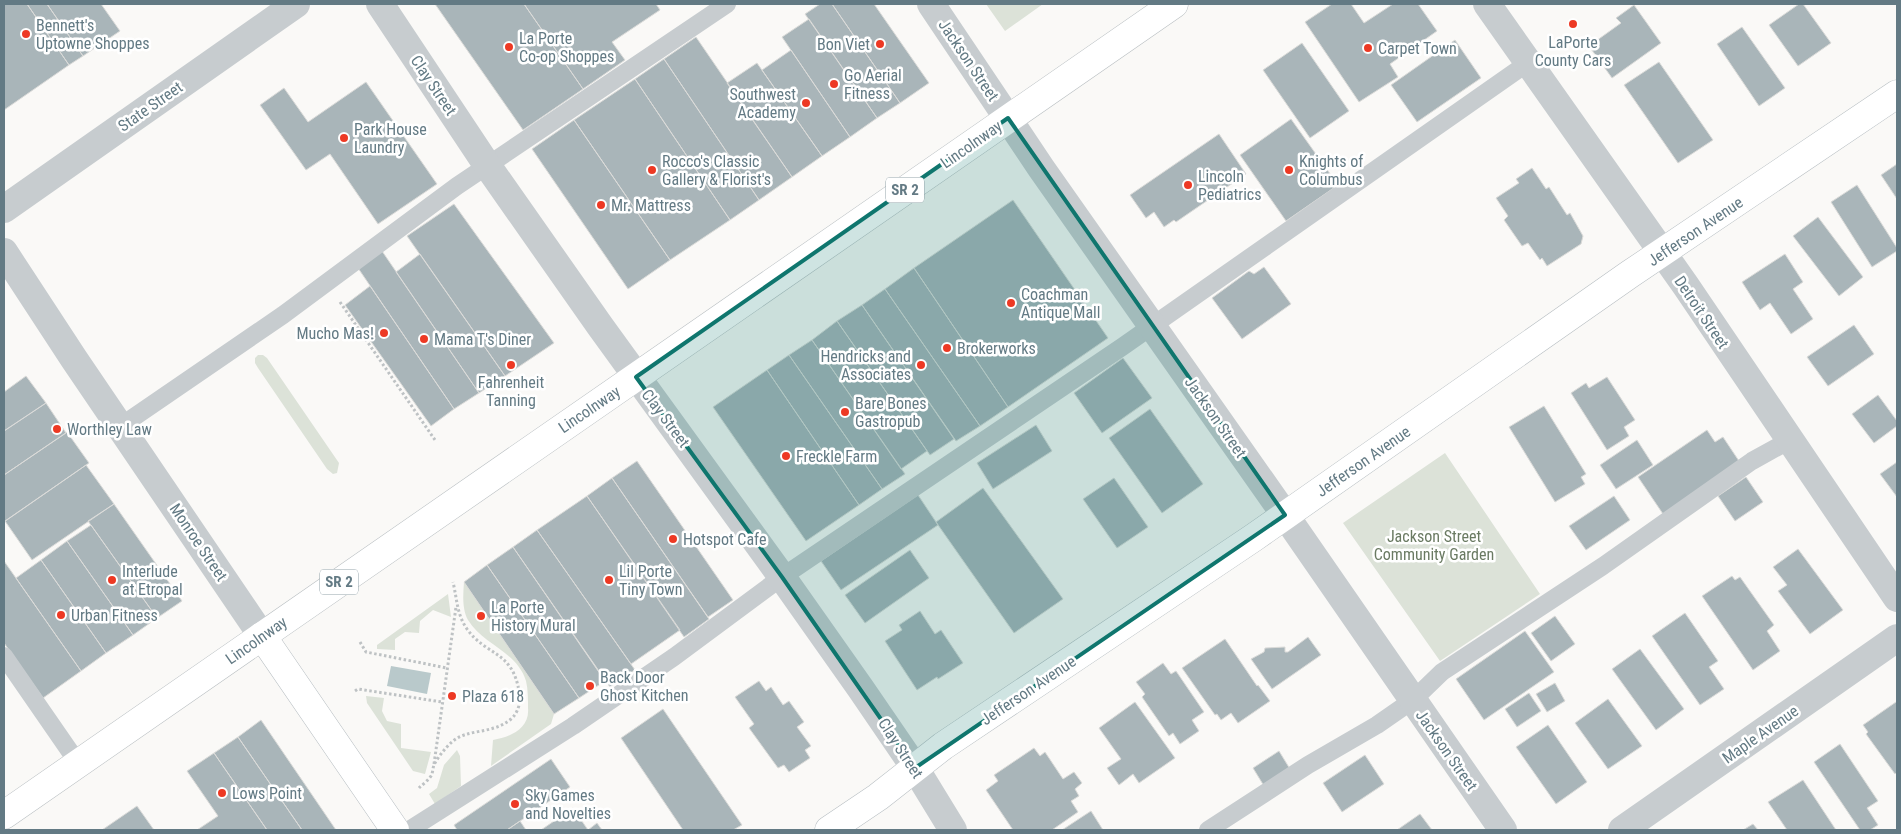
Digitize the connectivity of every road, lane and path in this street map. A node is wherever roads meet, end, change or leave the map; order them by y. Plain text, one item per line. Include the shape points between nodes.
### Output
1 (296, 4) edge
2 (380, 4) edge
3 (727, 4) edge
4 (931, 4) edge
5 (1174, 4) edge
6 (1487, 4) edge
7 (1529, 62) junction
8 (1897, 94) edge
9 (1008, 118) junction
10 (487, 166) junction
11 (4, 209) edge
12 (4, 252) edge
13 (1662, 254) junction
14 (327, 283) junction
15 (1152, 325) junction
16 (636, 377) junction
17 (121, 426) junction
18 (435, 440) dead end
19 (1790, 440) junction
20 (1285, 516) junction
21 (782, 576) junction
22 (453, 582) dead end
23 (1897, 598) edge
24 (456, 606) junction
25 (262, 636) junction
26 (1897, 638) edge
27 (360, 642) dead end
28 (4, 656) edge
29 (447, 668) junction
30 (355, 691) dead end
31 (1413, 700) junction
32 (442, 702) junction
33 (78, 763) junction
34 (434, 764) junction
35 (915, 768) junction
36 (419, 788) dead end
37 (4, 815) edge
38 (395, 830) edge
39 (409, 830) edge
40 (829, 830) edge
41 (953, 830) edge
42 (1208, 830) edge
43 (1503, 830) edge
44 (1622, 830) edge

1 - 11 street, State Street
2 - 10 street, Clay Street
3 - 10 lane
4 - 9 street, Jackson Street
5 - 9 main road, Lincolnway / SR 2
6 - 7 street, Detroit Street
7 - 13 street, Detroit Street
7 - 15 lane
8 - 13 main road, Jefferson Avenue
9 - 15 street, Jackson Street
9 - 16 main road, Lincolnway / SR 2
10 - 14 lane
10 - 16 street, Clay Street
12 - 17 street, Monroe Street
13 - 19 street, Detroit Street
13 - 20 main road, Jefferson Avenue
14 - 17 lane
14 - 18 path
15 - 20 street, Jackson Street
15 - 21 lane
16 - 21 street, Clay Street
16 - 25 main road, Lincolnway / SR 2
17 - 25 street, Monroe Street
19 - 23 street, Detroit Street
19 - 31 lane via 1752,461 1603,566 1442,672
20 - 31 street, Jackson Street
20 - 35 main road, Jefferson Avenue
21 - 35 street, Clay Street
21 - 39 lane via 589,716
22 - 24 path
24 - 29 path
24 - 34 path via 467,630 513,669 520,699 512,718 499,727 472,732 452,741
25 - 33 main road, Lincolnway / SR 2
25 - 38 main road, Monroe Street
26 - 44 street, Maple Avenue
27 - 29 path via 366,652
28 - 33 lane
29 - 32 path
30 - 32 path via 358,688
31 - 42 lane
31 - 43 street, Jackson Street
32 - 34 path
33 - 37 main road, Lincolnway / SR 2
34 - 36 path via 432,775
35 - 40 main road, Jefferson Avenue
35 - 41 street, Clay Street

